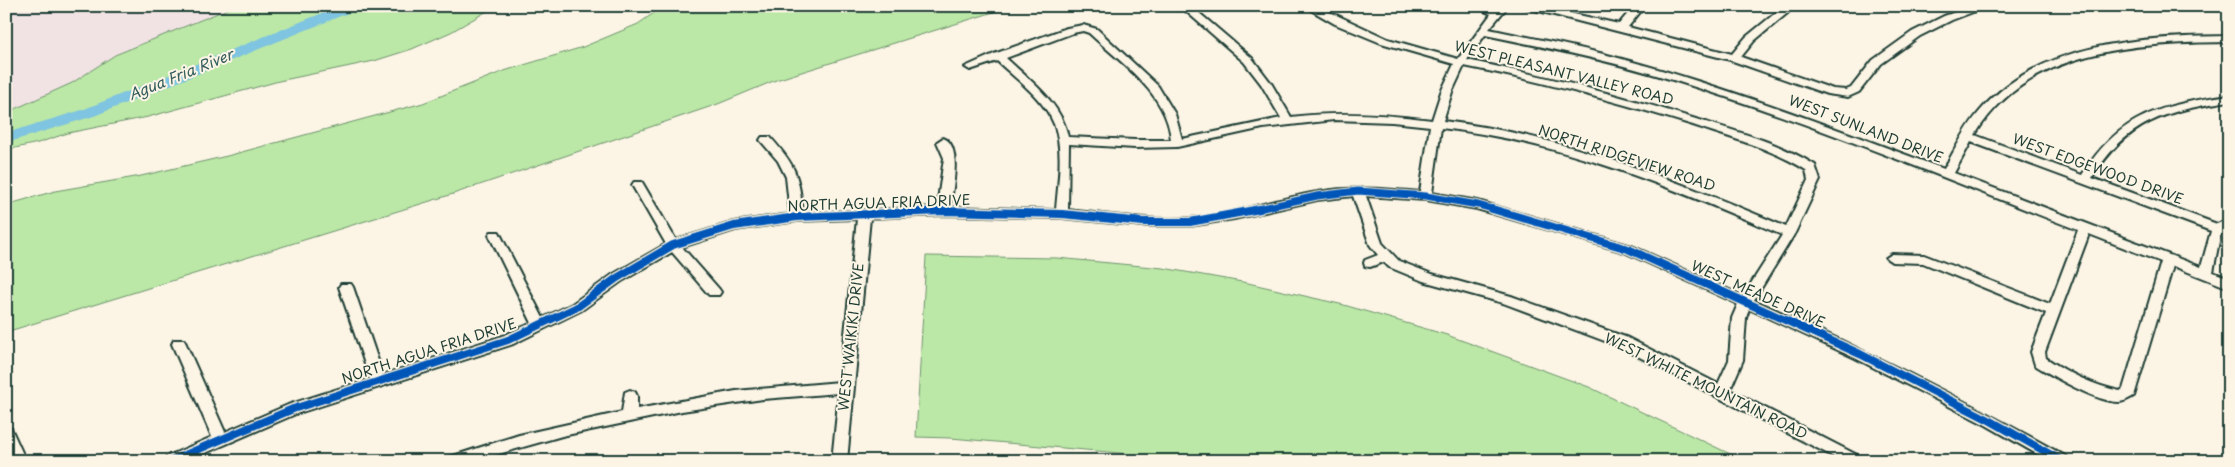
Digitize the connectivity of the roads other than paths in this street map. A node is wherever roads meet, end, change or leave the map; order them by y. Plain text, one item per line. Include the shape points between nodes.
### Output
1 (1185, 6) edge
2 (1309, 6) edge
3 (1478, 6) edge
4 (1524, 6) edge
5 (1640, 6) edge
6 (1791, 6) edge
7 (1984, 6) edge
8 (1501, 9) edge
9 (1621, 28) junction
10 (1483, 32) junction
11 (1365, 34) junction
12 (2229, 39) edge
13 (1356, 43) dead end
14 (998, 56) junction
15 (1734, 58) junction
16 (1460, 63) junction
17 (970, 67) dead end
18 (2229, 98) edge
19 (1288, 121) junction
20 (1438, 122) junction
21 (1968, 137) junction
22 (766, 140) dead end
23 (1064, 140) junction
24 (943, 142) dead end
25 (1177, 143) junction
26 (1947, 175) junction
27 (2085, 180) junction
28 (638, 185) dead end
29 (1358, 191) junction
30 (1426, 196) junction
31 (943, 211) junction
32 (864, 214) junction
33 (1062, 214) junction
34 (797, 217) junction
35 (2223, 226) edge
36 (2085, 228) junction
37 (1789, 233) junction
38 (496, 235) dead end
39 (673, 245) junction
40 (1384, 257) junction
41 (1892, 258) dead end
42 (2168, 260) junction
43 (1370, 263) dead end
44 (2206, 274) junction
45 (2229, 283) edge
46 (346, 287) dead end
47 (714, 292) dead end
48 (1746, 302) junction
49 (2054, 311) junction
50 (540, 326) junction
51 (179, 344) dead end
52 (378, 382) junction
53 (846, 387) junction
54 (1722, 391) junction
55 (630, 396) dead end
56 (629, 416) junction
57 (6, 432) edge
58 (220, 438) junction
59 (18, 461) edge
60 (171, 461) edge
61 (455, 461) edge
62 (839, 461) edge
63 (1856, 461) edge
64 (2062, 461) edge

1 - 19 street via 1248,60
2 - 11 street, WEST PLEASANT VALLEY ROAD
3 - 8 street
4 - 9 street
5 - 9 street
6 - 15 street via 1750,39
7 - 15 street via 1948,18 1916,34 1877,62 1855,90 1848,94 1831,92
8 - 10 street
9 - 15 street
10 - 16 street
10 - 26 street, WEST SUNLAND DRIVE via 1607,58 1677,78 1804,120
11 - 13 street
11 - 16 street, WEST PLEASANT VALLEY ROAD
12 - 21 street via 2189,39 2114,47 2048,66 2012,86 1984,112
14 - 17 street
14 - 23 street via 1049,108 1059,122
14 - 25 street via 1071,30 1083,28 1093,31 1154,88 1177,134
16 - 20 street
16 - 37 street, WEST PLEASANT VALLEY ROAD via 1516,74 1670,114 1800,160 1811,168 1814,180
18 - 27 street via 2198,102 2138,122 2118,136 2097,158
19 - 20 street, NORTH RIDGEVIEW ROAD via 1384,117
19 - 25 street, NORTH RIDGEVIEW ROAD
20 - 30 street via 1428,160
20 - 37 street, NORTH RIDGEVIEW ROAD via 1536,143 1594,160 1727,206
21 - 26 street
21 - 27 street, WEST EDGEWOOD DRIVE
22 - 34 street via 792,177
23 - 25 street, NORTH RIDGEVIEW ROAD
23 - 33 street
24 - 31 street via 950,158
26 - 36 street, WEST SUNLAND DRIVE
27 - 35 street, WEST EDGEWOOD DRIVE
28 - 39 street
29 - 30 street, NORTH AGUA FRIA DRIVE
29 - 33 street, NORTH AGUA FRIA DRIVE via 1309,198 1236,221 1143,222
29 - 40 street via 1370,231
30 - 48 street, WEST MEADE DRIVE via 1478,205 1628,249
31 - 32 street, NORTH AGUA FRIA DRIVE
31 - 33 street, NORTH AGUA FRIA DRIVE
32 - 34 street, NORTH AGUA FRIA DRIVE
32 - 53 street, WEST WAIKIKI DRIVE
34 - 39 street, NORTH AGUA FRIA DRIVE via 734,226
35 - 44 street via 2214,236
36 - 42 street, WEST SUNLAND DRIVE
36 - 49 street
37 - 48 street
38 - 50 street
39 - 47 street
39 - 50 street, NORTH AGUA FRIA DRIVE via 617,278 577,308
40 - 43 street
40 - 54 street, WEST WHITE MOUNTAIN ROAD via 1428,278 1506,300 1623,342
41 - 49 street via 1924,259
42 - 44 street, WEST SUNLAND DRIVE
42 - 49 street via 2129,392 2121,397 2106,394 2051,370 2040,361 2038,352
44 - 45 street, WEST SUNLAND DRIVE
46 - 52 street
48 - 54 street via 1739,318 1736,360
48 - 64 street, WEST MEADE DRIVE via 1860,354
50 - 52 street, NORTH AGUA FRIA DRIVE via 474,352
51 - 58 street
52 - 58 street, NORTH AGUA FRIA DRIVE via 293,409
53 - 56 street via 724,397
53 - 62 street, WEST WAIKIKI DRIVE
54 - 63 street, WEST WHITE MOUNTAIN ROAD
55 - 56 street
56 - 61 street via 562,430
57 - 59 street
58 - 60 street, NORTH AGUA FRIA DRIVE

